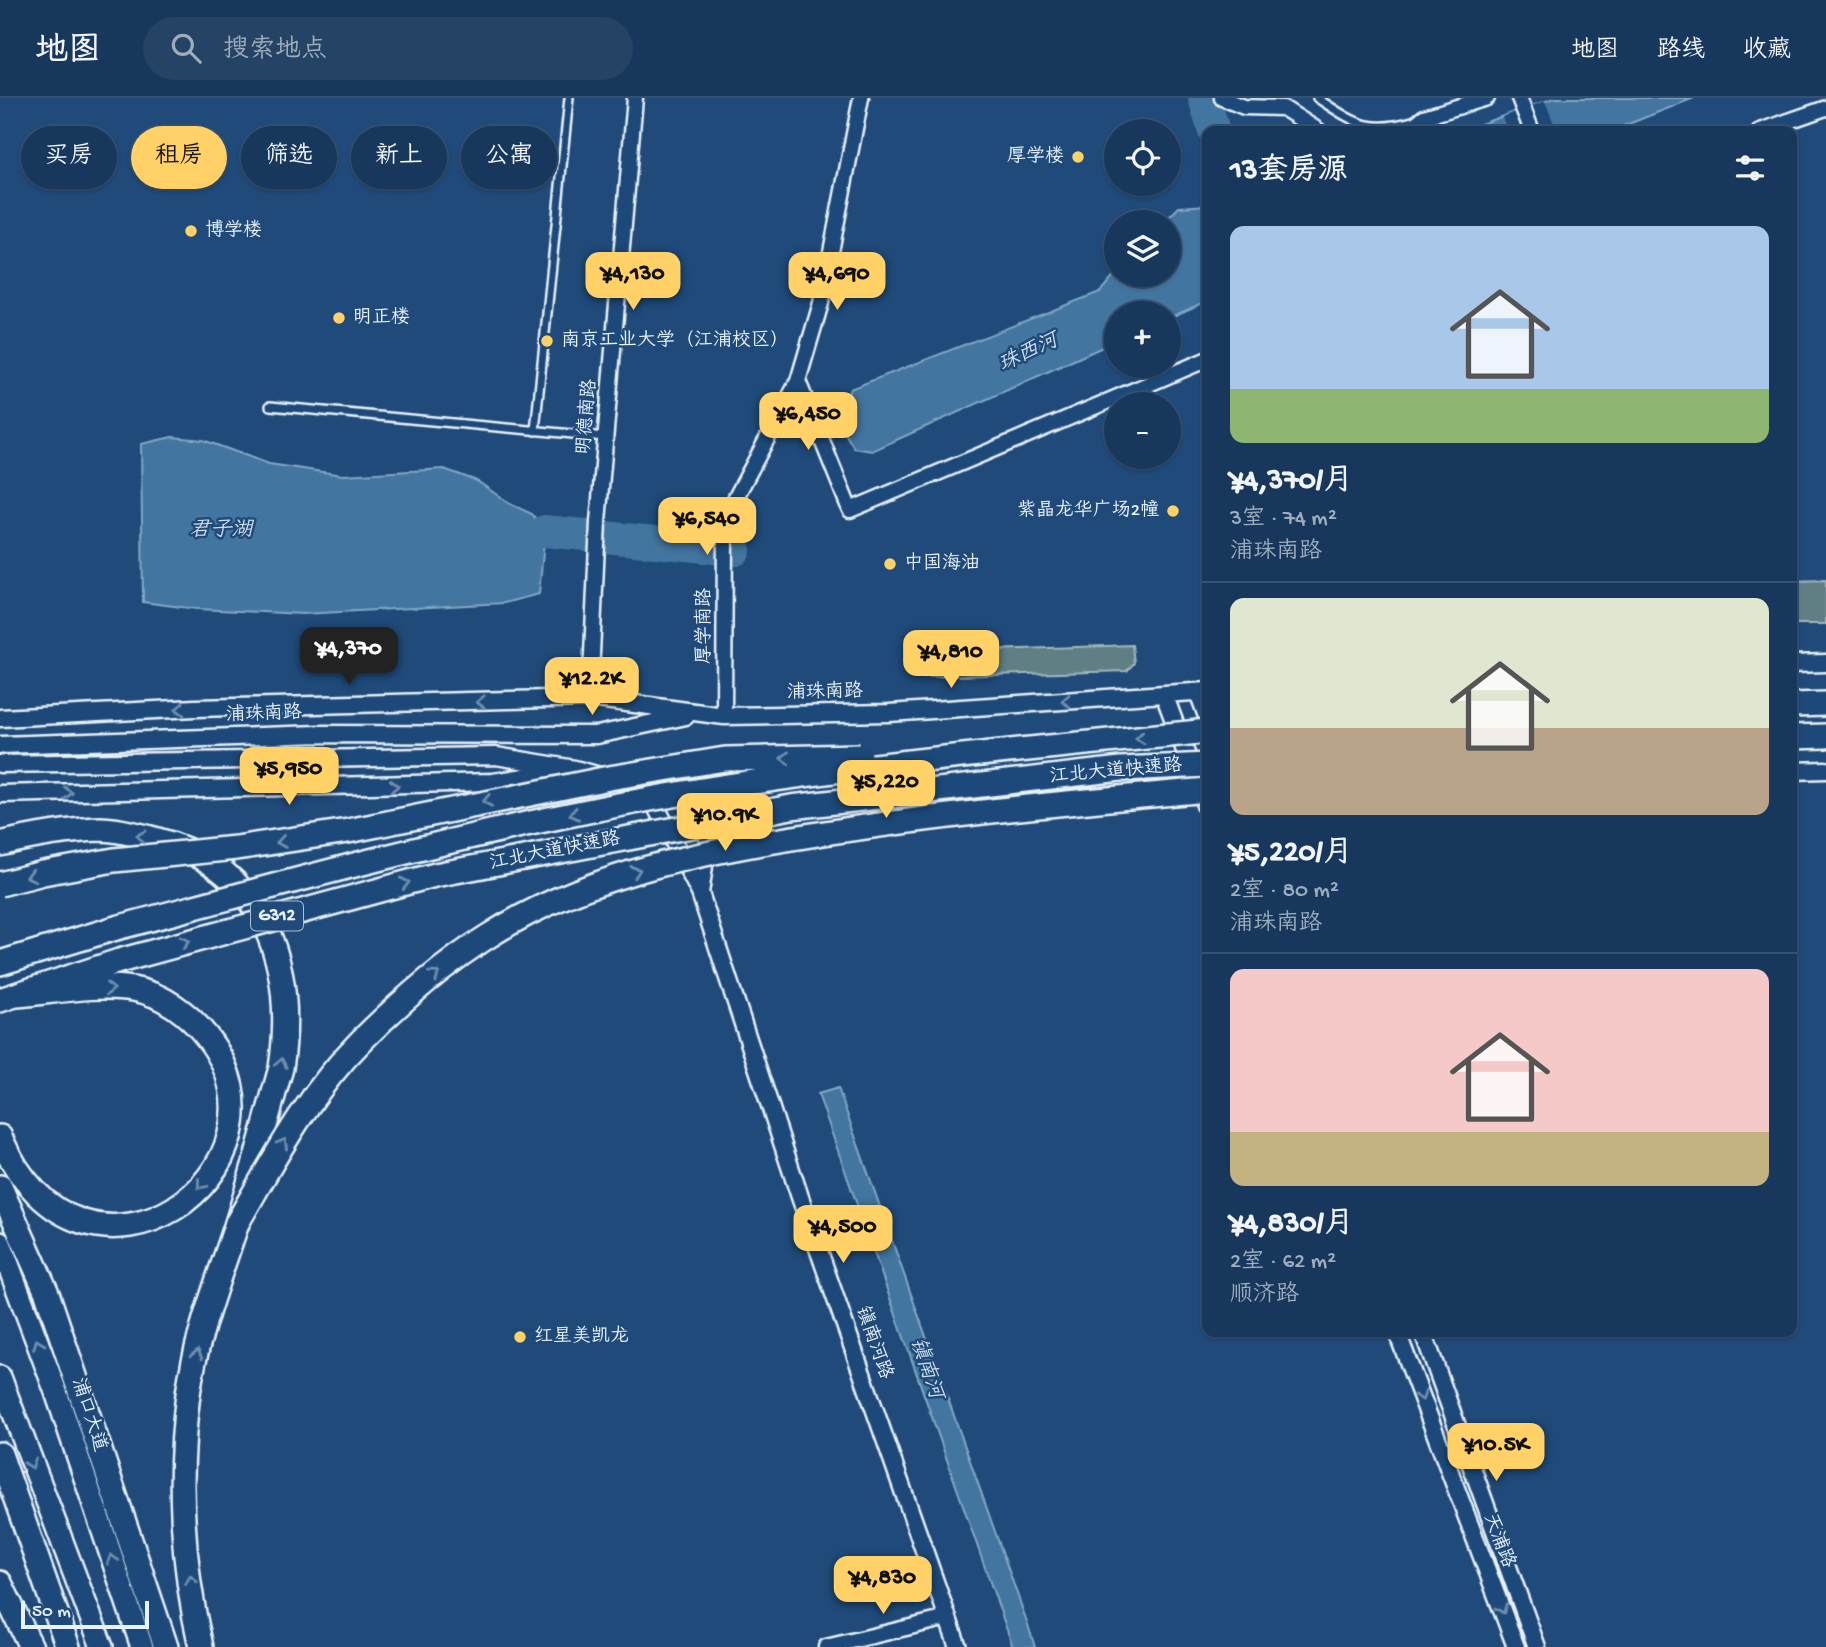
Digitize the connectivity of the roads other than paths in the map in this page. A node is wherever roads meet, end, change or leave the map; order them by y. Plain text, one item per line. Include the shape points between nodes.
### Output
1 (569, 98) edge
2 (635, 98) edge
3 (861, 98) edge
4 (1222, 98) edge
5 (1317, 98) edge
6 (1487, 98) edge
7 (1245, 103) edge
8 (1521, 104) edge
9 (1826, 108) edge
10 (1424, 117) junction
11 (1311, 126) edge
12 (1365, 126) edge
13 (1395, 126) edge
14 (1413, 126) edge
15 (1530, 126) edge
16 (1774, 126) edge
17 (1202, 362) edge
18 (799, 381) junction
19 (270, 406) dead end
20 (535, 430) junction
21 (605, 437) junction
22 (1826, 663) edge
23 (1797, 664) edge
24 (1202, 692) edge
25 (1164, 694) junction
26 (590, 698) junction
27 (1826, 704) edge
28 (1797, 705) edge
29 (695, 714) junction
30 (724, 716) junction
31 (0, 718) edge
32 (1202, 732) edge
33 (1826, 736) edge
34 (1797, 737) edge
35 (0, 745) edge
36 (975, 753) junction
37 (0, 764) edge
38 (1202, 765) edge
39 (575, 769) junction
40 (1826, 770) edge
41 (1797, 771) edge
42 (1202, 783) edge
43 (647, 789) junction
44 (1202, 790) edge
45 (1202, 790) edge
46 (0, 794) edge
47 (713, 807) junction
48 (0, 844) edge
49 (0, 884) edge
50 (700, 893) junction
51 (0, 963) edge
52 (8, 997) edge
53 (0, 1137) edge
54 (0, 1187) edge
55 (237, 1223) junction
56 (0, 1243) edge
57 (1399, 1337) edge
58 (1425, 1337) edge
59 (0, 1377) edge
60 (0, 1454) edge
61 (0, 1583) edge
62 (948, 1618) junction
63 (31, 1647) edge
64 (68, 1647) edge
65 (102, 1647) edge
66 (142, 1647) edge
67 (166, 1647) edge
68 (201, 1647) edge
69 (826, 1647) edge
70 (958, 1647) edge
71 (1516, 1647) edge
72 (1537, 1647) edge

1 - 20 lane
2 - 21 street, 明德南路
3 - 18 street, 厚学南路 via 821,303
4 - 7 street
5 - 12 lane
6 - 10 street
7 - 11 street via 1283,108
8 - 15 street
9 - 16 street
10 - 13 lane
10 - 14 street
17 - 18 street via 850,510
18 - 30 street, 厚学南路 via 736,499 725,531
19 - 20 lane
20 - 21 lane
21 - 26 street, 明德南路
22 - 23 street
24 - 25 street, 浦珠南路
25 -> 30 street, 浦珠南路 via 888,713
25 - 42 street
26 - 29 street, 浦珠南路
26 -> 31 street, 浦珠南路
27 - 28 highway
29 - 30 street, 浦珠南路
29 - 35 street, 浦珠南路 via 597,736 319,734
32 -> 36 highway, 江北大道快速路 / G312, bridge
33 - 34 highway
36 -> 49 highway, bridge via 726,760 348,831 114,860
36 -> 51 highway, 江北大道快速路 / G312, bridge via 594,809 428,846
37 - 39 street via 496,756
52 -> 38 highway, 江北大道快速路 / G312, bridge via 317,905 476,867 791,807 1121,769
39 - 43 street
46 -> 39 street via 493,782
40 - 41 street
43 - 47 street
43 - 50 street, 镇南河路
44 - 47 street
55 -> 45 highway, bridge via 300,1113 359,1043 439,971 488,936 553,902 641,869 733,847 901,822
47 - 50 street
55 -> 48 highway, bridge via 284,1045 281,968 258,910 240,886 217,867 182,846 148,837 102,829 35,835
50 - 62 street, 镇南河路 via 800,1197
52 -> 53 highway via 133,989 165,999 196,1023 220,1053 231,1090 232,1119 227,1142 201,1188 170,1212 127,1226 101,1227 63,1215 17,1172
54 - 67 highway, 浦口大道 via 47,1293
68 -> 55 highway via 181,1482 189,1392 207,1310
66 -> 56 main road, 浦口大道
57 -> 71 street, 天浦路
58 - 72 street
59 -> 65 main road
60 - 64 highway
61 - 63 highway
62 - 69 street
62 - 70 street, 镇南河路

